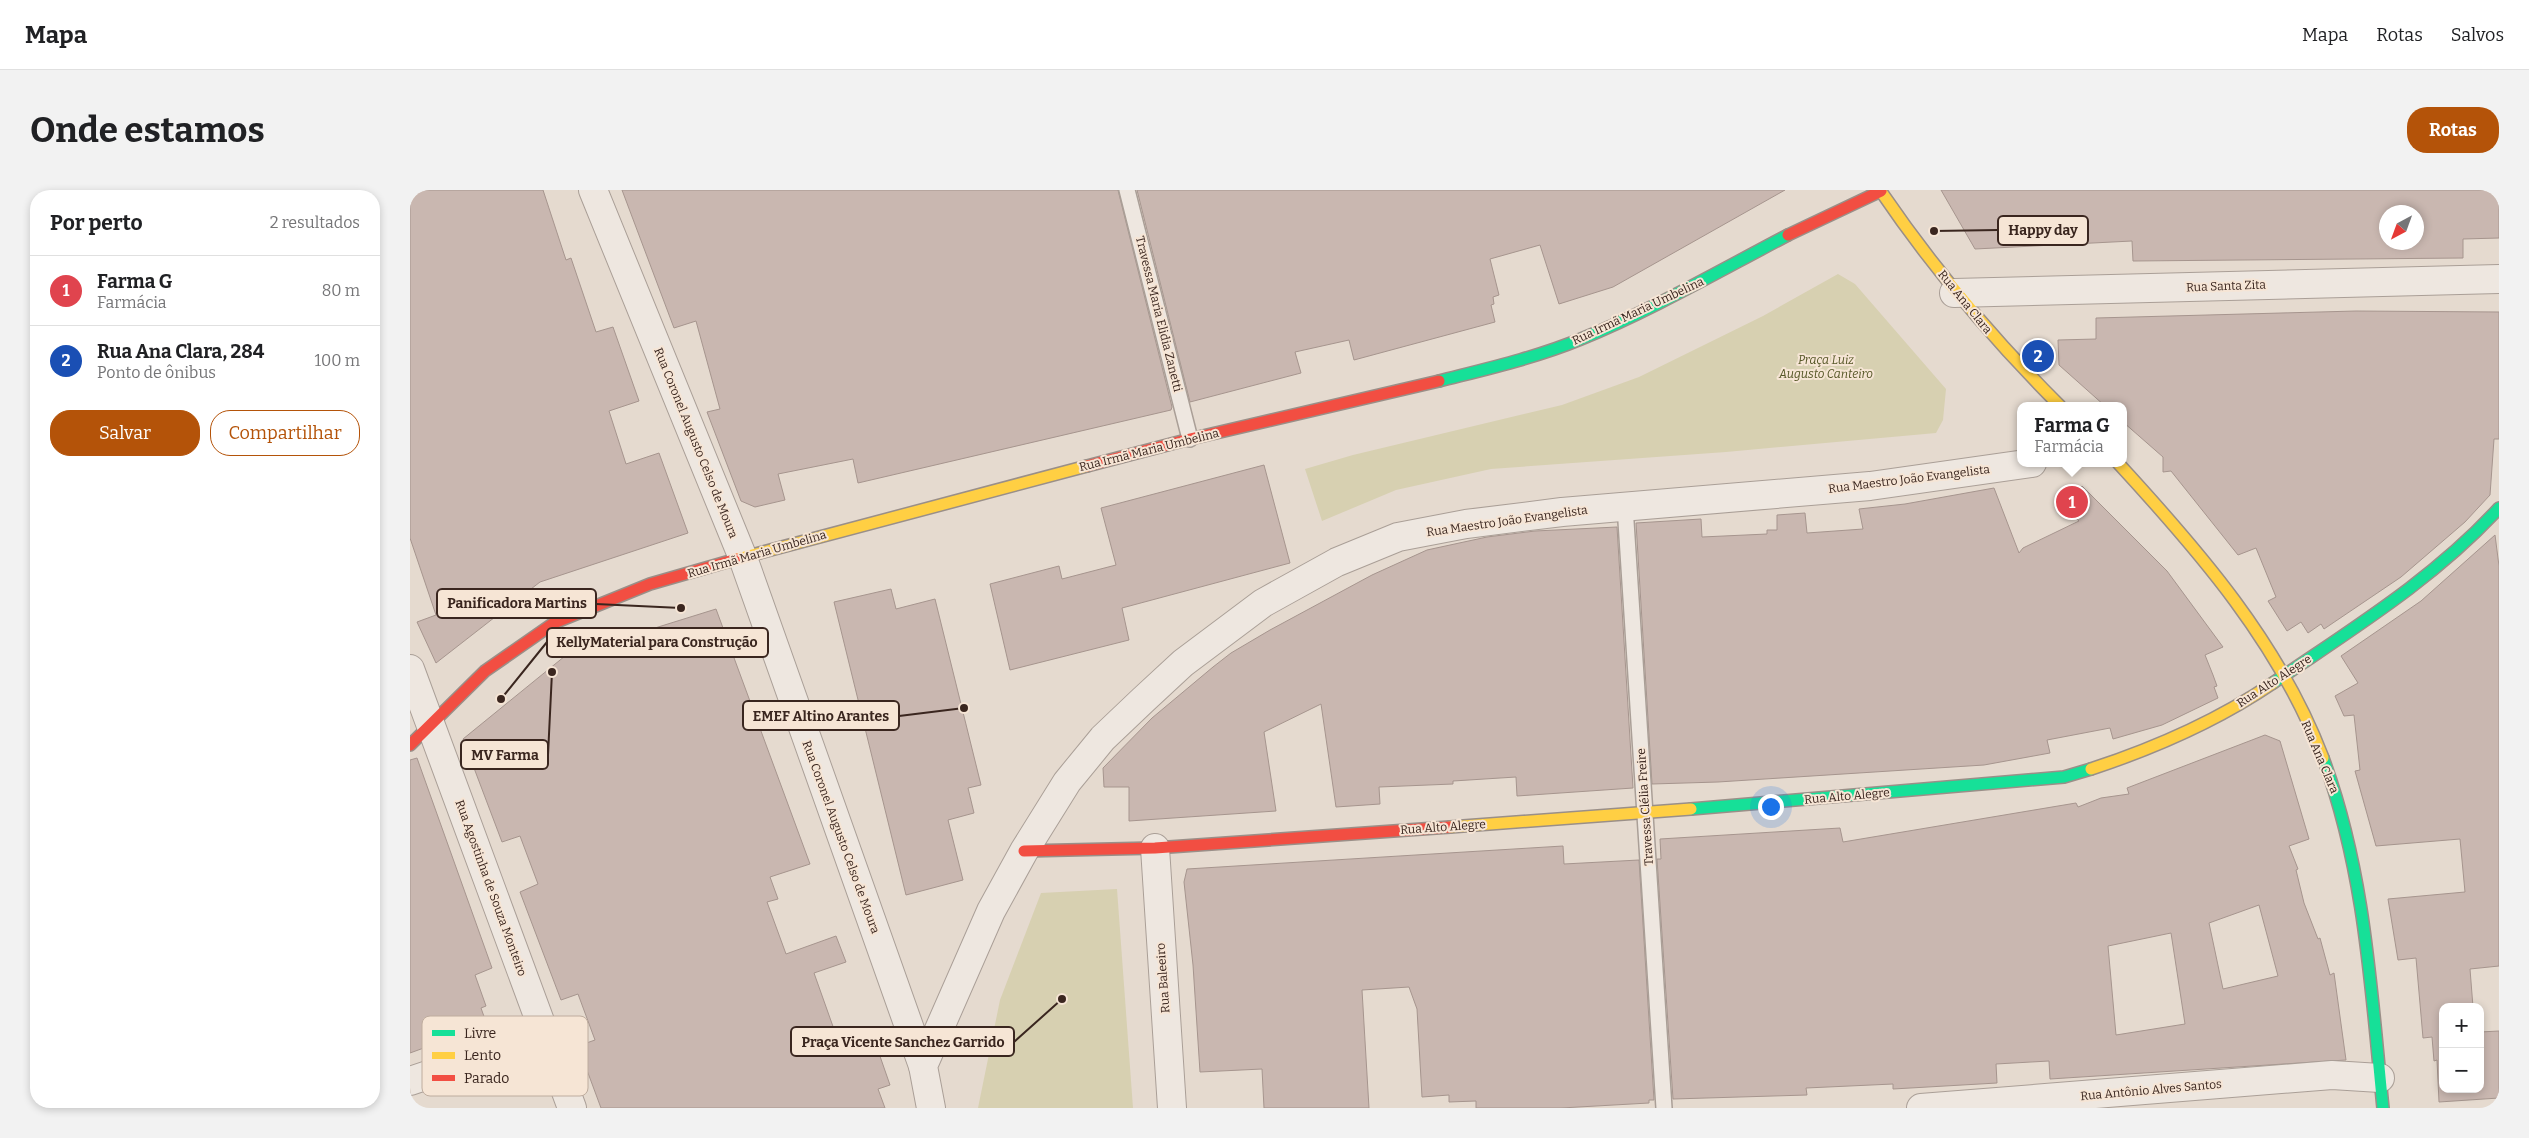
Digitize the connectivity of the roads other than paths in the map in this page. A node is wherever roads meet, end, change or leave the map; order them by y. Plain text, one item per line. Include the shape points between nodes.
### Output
1 (593, 190) edge
2 (1127, 190) edge
3 (1881, 190) edge
4 (2499, 279) edge
5 (1954, 293) junction
6 (2056, 402) edge
7 (1190, 439) junction
8 (2017, 465) edge
9 (2122, 467) edge
10 (1625, 506) junction
11 (2499, 508) edge
12 (743, 558) junction
13 (410, 669) edge
14 (2283, 677) junction
15 (431, 726) junction
16 (410, 746) edge
17 (1645, 813) junction
18 (1155, 848) junction
19 (1024, 851) junction
20 (539, 1016) edge
21 (923, 1066) junction
22 (422, 1077) edge
23 (2380, 1078) junction
24 (410, 1081) edge
25 (568, 1096) edge
26 (572, 1108) edge
27 (931, 1108) edge
28 (1172, 1108) edge
29 (1664, 1108) edge
30 (1921, 1108) edge
31 (2383, 1108) edge

1 - 12 street, Rua Coronel Augusto Celso de Moura
2 - 7 lane, Travessa Maria Elidia Zanetti
3 - 5 street, Rua Ana Clara
3 - 7 street, Rua Irmã Maria Umbelina via 1581,339 1508,364 1375,398
4 - 5 street, Rua Santa Zita
5 - 6 street, Rua Ana Clara
7 - 12 street, Rua Irmã Maria Umbelina
8 - 10 street, Rua Maestro João Evangelista via 1870,486
9 - 14 street, Rua Ana Clara via 2178,528 2256,633
10 - 17 lane, Travessa Clélia Freire
10 - 19 street, Rua Maestro João Evangelista via 1466,524 1398,537 1336,562 1263,603 1183,663 1103,738 1067,782
11 - 14 street, Rua Alto Alegre via 2476,533 2411,589
12 - 15 street, Rua Irmã Maria Umbelina via 650,584 554,623 485,671
12 - 21 street, Rua Coronel Augusto Celso de Moura
13 - 15 street, Rua Agostinha de Souza Monteiro
14 - 17 street, Rua Alto Alegre via 2248,700 2184,733 2130,756 2064,777
14 - 23 street, Rua Ana Clara via 2332,781 2347,834 2371,972
15 - 16 street, Rua Irmã Maria Umbelina
15 - 20 street, Rua Agostinha de Souza Monteiro
17 - 18 street, Rua Alto Alegre
17 - 29 lane, Travessa Clélia Freire
18 - 19 street, Rua Alto Alegre
18 - 28 street, Rua Baleeiro
19 - 21 street, Rua Maestro João Evangelista via 991,911
21 - 27 street
22 - 24 street
23 - 30 street, Rua Antônio Alves Santos via 2332,1075
23 - 31 street, Rua Ana Clara
25 - 26 street, Rua Agostinha de Souza Monteiro

